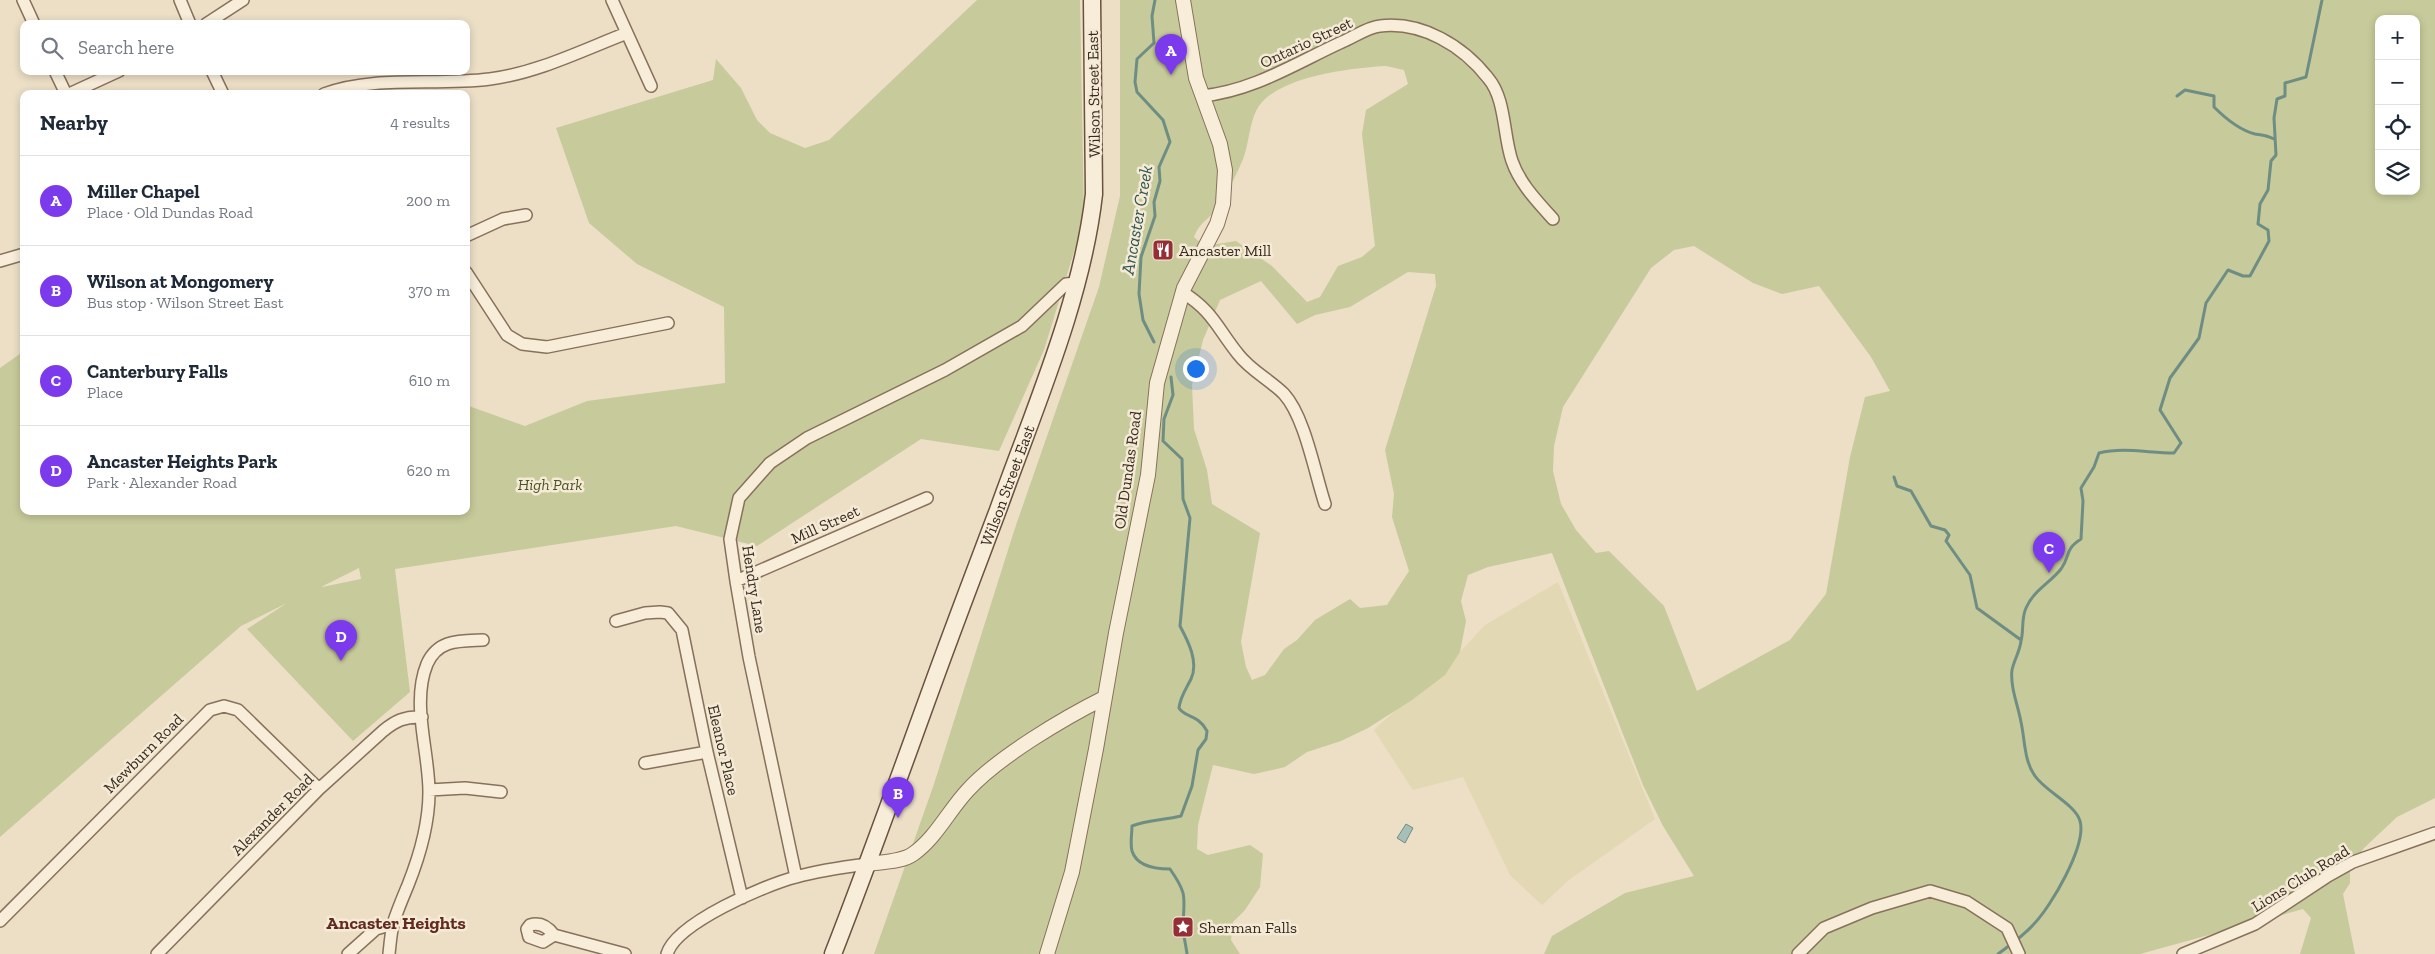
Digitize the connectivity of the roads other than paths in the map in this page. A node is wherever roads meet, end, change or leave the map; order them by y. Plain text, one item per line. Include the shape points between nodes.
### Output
1 (23, 0) edge
2 (180, 0) edge
3 (243, 0) edge
4 (612, 0) edge
5 (1092, 0) edge
6 (1182, 0) edge
7 (32, 20) edge
8 (188, 20) edge
9 (212, 20) edge
10 (627, 33) junction
11 (57, 75) edge
12 (110, 75) edge
13 (214, 75) edge
14 (651, 86) dead end
15 (397, 89) edge
16 (65, 90) edge
17 (76, 90) edge
18 (221, 90) edge
19 (335, 90) edge
20 (1202, 96) junction
21 (526, 215) dead end
22 (1553, 219) dead end
23 (470, 234) edge
24 (20, 255) edge
25 (0, 261) edge
26 (470, 278) edge
27 (1076, 282) junction
28 (1182, 292) junction
29 (668, 323) dead end
30 (927, 498) dead end
31 (1325, 504) dead end
32 (736, 581) junction
33 (616, 622) dead end
34 (483, 640) dead end
35 (1104, 698) junction
36 (422, 717) junction
37 (707, 752) junction
38 (645, 763) dead end
39 (318, 789) junction
40 (429, 790) junction
41 (501, 792) dead end
42 (2435, 834) edge
43 (868, 864) junction
44 (796, 877) junction
45 (742, 898) junction
46 (0, 921) edge
47 (393, 924) junction
48 (554, 936) dead end
49 (157, 954) edge
50 (348, 954) edge
51 (389, 954) edge
52 (625, 954) edge
53 (666, 954) edge
54 (833, 954) edge
55 (1047, 954) edge
56 (1798, 954) edge
57 (2019, 954) edge
58 (2183, 954) edge

1 - 7 street
2 - 8 street
3 - 9 street
4 - 10 street
5 - 27 main road, Wilson Street East via 1094,194
6 - 20 street, Old Dundas Road
10 - 14 street
10 - 15 street via 522,73
11 - 16 street
12 - 17 street
13 - 18 street
15 - 19 street via 372,82
20 - 22 street, Ontario Street via 1252,85 1379,26 1413,27 1441,38 1467,55 1490,79 1499,101 1512,162 1525,188
20 - 28 street, Old Dundas Road via 1220,144 1225,170 1223,204 1214,230
21 - 23 street via 503,219
24 - 25 street
26 - 29 street via 507,335 522,344 547,347
27 - 32 street, Hendry Lane via 1066,284 1022,326 903,392 807,438 770,462 739,498 730,539
27 - 43 main road, Wilson Street East via 1056,349
28 - 31 street via 1203,306 1239,356 1284,395 1294,408
28 - 35 street, Old Dundas Road via 1157,383 1148,475
30 - 32 street, Mill Street
32 - 44 street, Hendry Lane
33 - 37 street, Eleanor Place via 645,613 668,614 682,630
34 - 36 street via 448,642 434,653 427,664 422,688
35 - 43 street via 1010,756 969,789 912,855
35 - 55 street, Old Dundas Road via 1072,872
36 - 39 street, Alexander Road via 409,716 394,722
36 - 40 street
37 - 38 street
37 - 45 street, Eleanor Place
39 - 46 street, Mewburn Road via 238,710 224,706 210,710
39 - 49 street, Alexander Road
40 - 41 street via 465,788
40 - 47 street via 426,828
42 - 58 street, Lions Club Road via 2352,862 2255,924
43 - 44 street
43 - 54 main road, Wilson Street East
44 - 45 street
45 - 53 street via 683,932
47 - 50 street via 376,929
47 - 51 street
48 - 52 street
56 - 57 street via 1824,928 1872,908 1930,891 1967,902 2007,928

